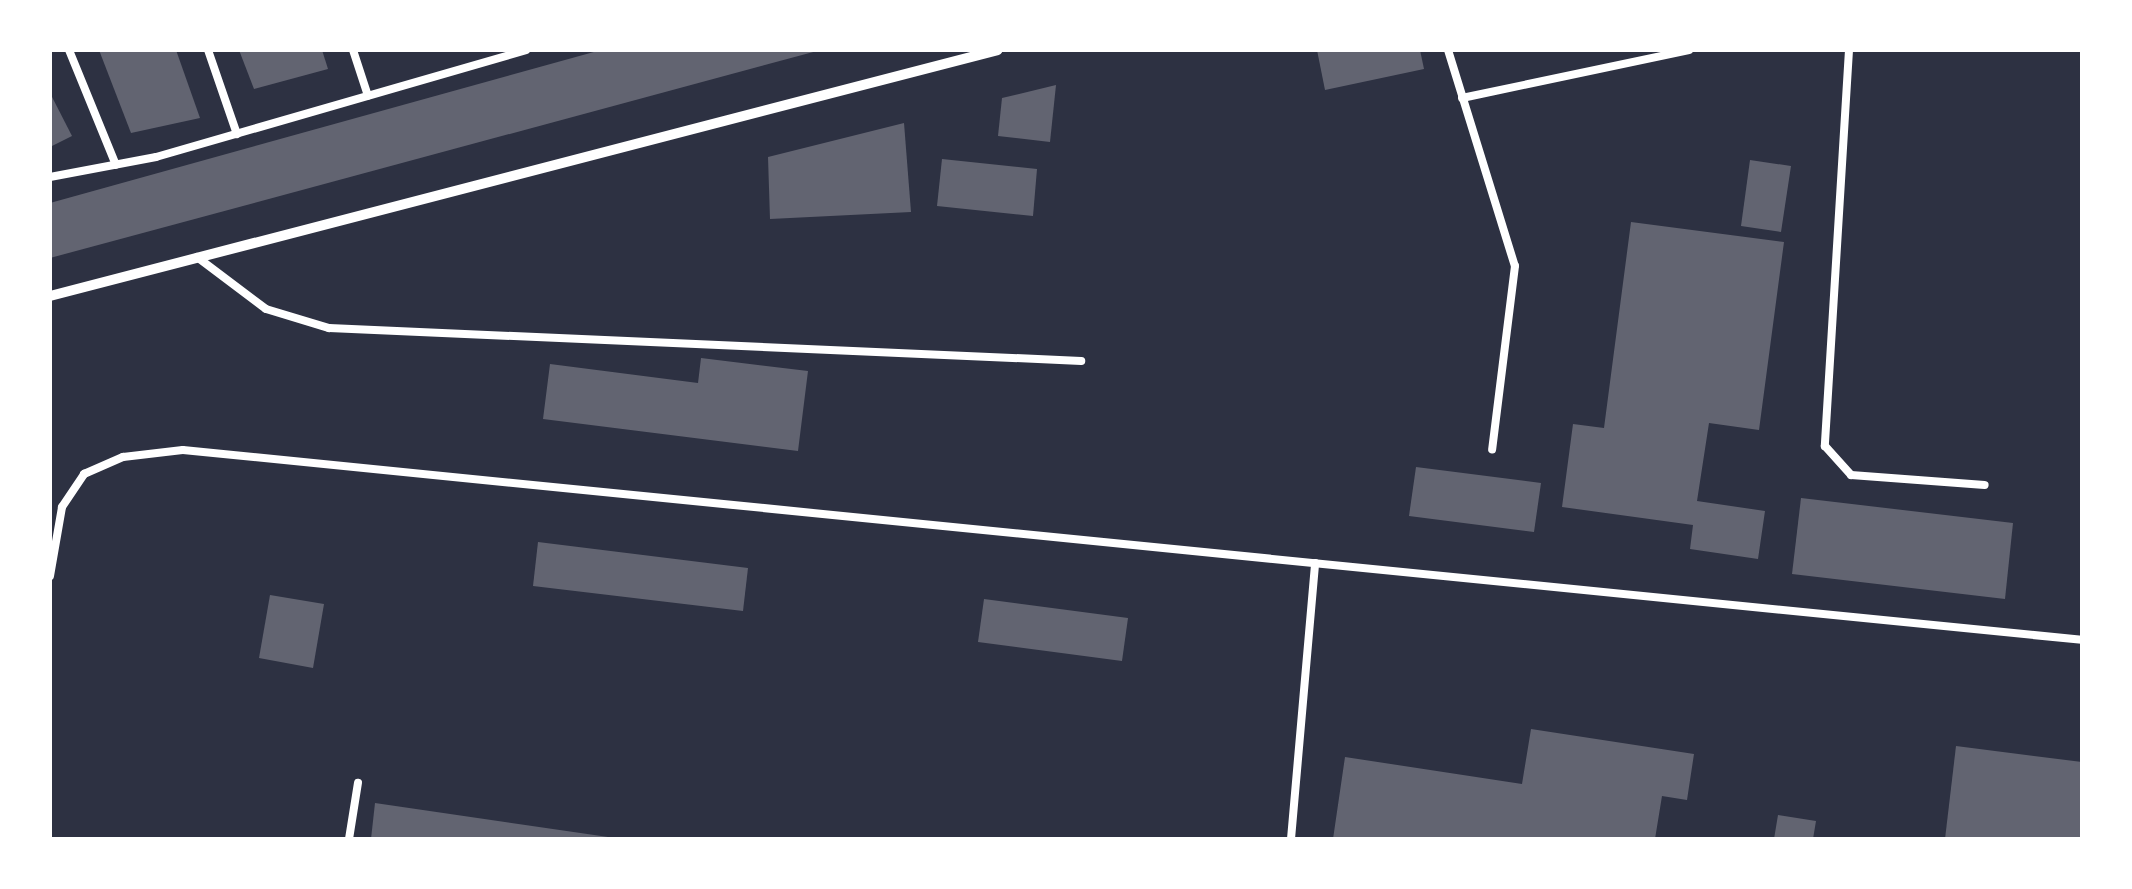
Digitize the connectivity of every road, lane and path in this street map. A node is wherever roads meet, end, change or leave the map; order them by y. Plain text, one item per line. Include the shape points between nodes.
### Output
1 (69, 50) edge
2 (208, 50) edge
3 (353, 50) edge
4 (526, 50) edge
5 (998, 50) edge
6 (1448, 50) edge
7 (1689, 50) edge
8 (1849, 50) edge
9 (497, 54) edge
10 (368, 96) junction
11 (1462, 98) junction
12 (237, 134) junction
13 (116, 165) junction
14 (50, 177) edge
15 (197, 258) junction
16 (50, 296) edge
17 (1081, 361) dead end
18 (1492, 450) dead end
19 (1985, 485) dead end
20 (1315, 563) junction
21 (50, 576) edge
22 (2082, 640) edge
23 (358, 783) dead end
24 (349, 839) edge
25 (1291, 839) edge

1 - 13 lane
2 - 12 lane
3 - 10 lane
4 - 9 lane
5 - 15 street
6 - 11 lane
7 - 11 lane
8 - 19 lane via 1825,446 1851,475
9 - 10 lane
10 - 12 lane
11 - 18 lane via 1515,266
12 - 13 lane
13 - 14 lane
15 - 16 street
15 - 17 lane via 266,310 329,328
20 - 21 lane via 182,450 123,457 84,474 62,508
20 - 22 lane
20 - 25 lane
23 - 24 lane

